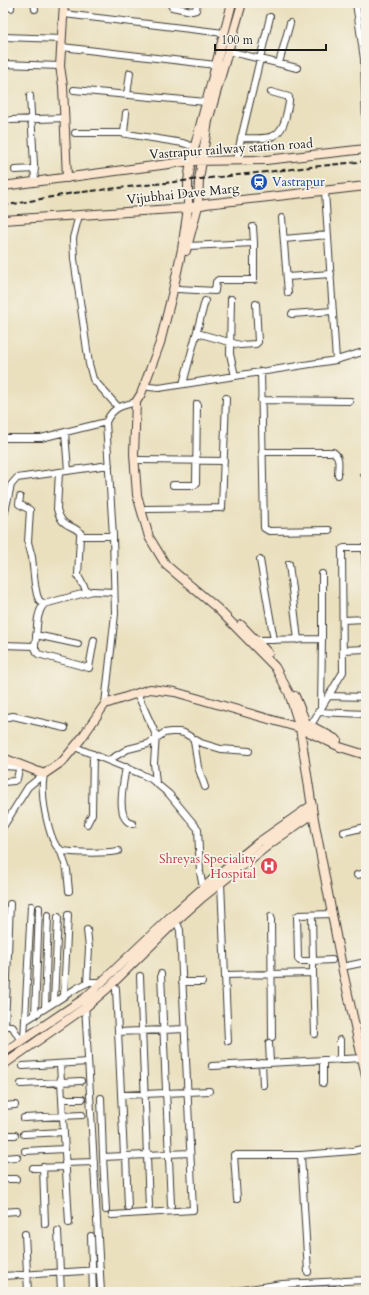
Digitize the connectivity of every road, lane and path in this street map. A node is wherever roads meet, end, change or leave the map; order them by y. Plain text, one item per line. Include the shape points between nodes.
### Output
1 (64, 3) edge
2 (170, 3) edge
3 (197, 3) edge
4 (232, 3) edge
5 (242, 3) edge
6 (356, 3) edge
7 (64, 14) junction
8 (270, 17) dead end
9 (290, 23) dead end
10 (224, 33) junction
11 (3, 37) edge
12 (62, 43) junction
13 (228, 51) junction
14 (260, 59) junction
15 (279, 63) junction
16 (3, 64) edge
17 (216, 65) junction
18 (60, 66) junction
19 (297, 68) dead end
20 (130, 73) dead end
21 (74, 90) dead end
22 (271, 92) dead end
23 (127, 95) junction
24 (30, 96) dead end
25 (206, 102) junction
26 (126, 113) dead end
27 (64, 118) junction
28 (31, 119) junction
29 (11, 120) dead end
30 (366, 124) edge
31 (75, 133) dead end
32 (124, 134) junction
33 (241, 138) junction
34 (194, 148) junction
35 (366, 149) edge
36 (236, 160) junction
37 (191, 161) junction
38 (202, 161) junction
39 (35, 169) junction
40 (15, 170) dead end
41 (68, 178) junction
42 (36, 181) junction
43 (3, 186) edge
44 (366, 186) edge
45 (325, 191) junction
46 (198, 206) junction
47 (188, 208) junction
48 (79, 215) junction
49 (282, 218) dead end
50 (3, 220) edge
51 (253, 227) dead end
52 (328, 234) junction
53 (284, 239) junction
54 (254, 243) junction
55 (188, 246) junction
56 (330, 274) junction
57 (287, 277) junction
58 (178, 289) junction
59 (288, 293) dead end
60 (231, 299) dead end
61 (205, 301) dead end
62 (256, 304) dead end
63 (333, 311) junction
64 (292, 314) dead end
65 (197, 333) junction
66 (230, 343) junction
67 (366, 351) edge
68 (336, 360) junction
69 (261, 371) junction
70 (235, 376) junction
71 (184, 384) junction
72 (146, 386) junction
73 (226, 398) dead end
74 (261, 400) junction
75 (350, 401) dead end
76 (136, 402) junction
77 (197, 404) dead end
78 (118, 407) junction
79 (106, 422) junction
80 (65, 432) junction
81 (3, 438) edge
82 (262, 452) junction
83 (139, 460) junction
84 (196, 461) junction
85 (224, 461) junction
86 (109, 465) junction
87 (68, 471) junction
88 (59, 472) junction
89 (338, 474) dead end
90 (173, 485) dead end
91 (20, 497) dead end
92 (146, 509) junction
93 (3, 520) edge
94 (329, 530) dead end
95 (82, 535) junction
96 (113, 536) junction
97 (366, 548) edge
98 (260, 560) dead end
99 (289, 564) dead end
100 (366, 572) edge
101 (322, 574) dead end
102 (87, 592) junction
103 (114, 592) junction
104 (44, 604) junction
105 (366, 619) edge
106 (343, 620) junction
107 (36, 635) junction
108 (322, 639) junction
109 (94, 640) dead end
110 (257, 640) junction
111 (274, 640) junction
112 (298, 640) junction
113 (78, 644) dead end
114 (3, 646) edge
115 (35, 646) junction
116 (366, 649) edge
117 (344, 650) junction
118 (137, 693) junction
119 (328, 696) junction
120 (366, 696) edge
121 (105, 704) junction
122 (319, 711) junction
123 (366, 714) edge
124 (3, 718) edge
125 (306, 725) junction
126 (65, 728) dead end
127 (156, 739) junction
128 (194, 741) junction
129 (75, 747) junction
130 (366, 750) edge
131 (249, 751) dead end
132 (93, 754) junction
133 (366, 755) edge
134 (3, 758) edge
135 (109, 760) junction
136 (3, 766) edge
137 (20, 766) junction
138 (126, 767) junction
139 (44, 774) junction
140 (3, 782) edge
141 (156, 784) junction
142 (206, 787) dead end
143 (312, 809) junction
144 (87, 824) dead end
145 (133, 824) dead end
146 (3, 826) edge
147 (366, 827) edge
148 (344, 832) dead end
149 (60, 849) junction
150 (118, 852) dead end
151 (366, 873) edge
152 (357, 875) dead end
153 (221, 883) junction
154 (203, 888) junction
155 (69, 891) dead end
156 (10, 904) dead end
157 (31, 906) dead end
158 (39, 908) dead end
159 (332, 914) junction
160 (68, 915) dead end
161 (312, 915) junction
162 (48, 916) dead end
163 (58, 917) dead end
164 (270, 917) dead end
165 (176, 921) junction
166 (87, 930) dead end
167 (332, 960) dead end
168 (313, 962) junction
169 (366, 962) edge
170 (342, 967) junction
171 (313, 973) junction
172 (161, 974) dead end
173 (225, 975) junction
174 (271, 975) junction
175 (140, 976) dead end
176 (103, 982) junction
177 (182, 982) junction
178 (202, 982) dead end
179 (88, 983) junction
180 (116, 989) dead end
181 (64, 996) junction
182 (85, 998) junction
183 (54, 1002) junction
184 (86, 1007) junction
185 (45, 1008) junction
186 (66, 1011) junction
187 (35, 1015) junction
188 (75, 1016) junction
189 (25, 1021) junction
190 (86, 1022) junction
191 (4, 1027) edge
192 (185, 1029) junction
193 (163, 1030) junction
194 (142, 1031) junction
195 (118, 1032) junction
196 (315, 1034) dead end
197 (22, 1040) junction
198 (340, 1040) dead end
199 (228, 1041) dead end
200 (3, 1053) edge
201 (363, 1055) edge
202 (323, 1060) junction
203 (340, 1060) junction
204 (88, 1062) junction
205 (262, 1063) junction
206 (270, 1063) junction
207 (60, 1064) junction
208 (3, 1065) edge
209 (23, 1066) dead end
210 (212, 1066) dead end
211 (366, 1076) edge
212 (81, 1081) dead end
213 (61, 1082) junction
214 (324, 1083) dead end
215 (21, 1084) dead end
216 (263, 1085) dead end
217 (208, 1091) dead end
218 (188, 1092) junction
219 (166, 1093) junction
220 (145, 1094) junction
221 (122, 1095) junction
222 (101, 1098) dead end
223 (62, 1099) junction
224 (82, 1099) dead end
225 (15, 1105) dead end
226 (3, 1106) edge
227 (82, 1115) dead end
228 (63, 1116) junction
229 (24, 1118) dead end
230 (64, 1132) junction
231 (24, 1134) dead end
232 (3, 1135) edge
233 (15, 1135) dead end
234 (366, 1148) edge
235 (64, 1149) junction
236 (25, 1151) dead end
237 (190, 1153) junction
238 (169, 1154) junction
239 (147, 1155) junction
240 (302, 1155) junction
241 (125, 1156) junction
242 (17, 1157) dead end
243 (103, 1157) junction
244 (3, 1158) edge
245 (94, 1162) junction
246 (65, 1165) junction
247 (42, 1167) junction
248 (33, 1168) dead end
249 (3, 1179) edge
250 (16, 1179) dead end
251 (237, 1199) dead end
252 (171, 1205) dead end
253 (128, 1207) dead end
254 (149, 1207) dead end
255 (106, 1210) dead end
256 (17, 1211) dead end
257 (3, 1212) edge
258 (112, 1216) dead end
259 (69, 1223) dead end
260 (45, 1224) dead end
261 (58, 1231) dead end
262 (25, 1234) dead end
263 (91, 1236) dead end
264 (92, 1270) junction
265 (100, 1270) junction
266 (60, 1272) junction
267 (308, 1272) dead end
268 (27, 1275) junction
269 (3, 1276) edge
270 (366, 1280) edge
271 (333, 1282) junction
272 (333, 1291) edge
273 (28, 1292) edge
274 (61, 1292) edge
275 (93, 1292) edge
276 (101, 1292) edge
277 (233, 1292) edge
278 (290, 1292) edge
279 (306, 1292) edge

1 - 7 street
2 - 3 street via 172,7 192,11 196,10
4 - 10 street
5 - 13 street
6 - 30 street via 364,59
7 - 10 street
7 - 12 street
8 - 14 street
9 - 15 street
10 - 17 street
11 - 12 street
12 - 17 street
12 - 18 street
13 - 14 street
13 - 38 street via 208,121
14 - 15 street
14 - 33 street
15 - 19 street
16 - 18 street
17 - 25 street
18 - 27 street
20 - 23 street
21 - 23 street
22 - 33 street via 289,97 281,131 271,137
23 - 25 street
24 - 28 street
25 - 34 street
26 - 32 street
27 - 28 street
27 - 41 street
28 - 29 street
28 - 39 street
31 - 32 street
32 - 34 street via 183,143
33 - 36 street
34 - 37 street
35 - 36 street, Vastrapur railway station road via 266,160
36 - 38 street, Vastrapur railway station road
37 - 38 street, Vastrapur railway station road
37 - 41 street, Vastrapur railway station road
37 - 47 street
38 - 46 street
39 - 40 street
39 - 42 street
41 - 42 street, Vastrapur railway station road
42 - 43 street, Vastrapur railway station road
44 - 45 street, Vijubhai Dave Marg
45 - 46 street, Vijubhai Dave Marg
45 - 52 street
46 - 47 street, Vijubhai Dave Marg
46 - 55 street
47 - 48 street, Vijubhai Dave Marg
47 - 72 street via 172,295
48 - 50 street, Vijubhai Dave Marg
48 - 78 street via 74,238 74,259 88,356 93,378
49 - 53 street
51 - 54 street
52 - 53 street
52 - 56 street
53 - 57 street
54 - 55 street
54 - 58 street via 254,280 218,280 215,291
55 - 58 street
56 - 57 street
56 - 63 street
57 - 59 street
58 - 72 street via 164,345
60 - 66 street
61 - 65 street
62 - 66 street via 258,343
63 - 64 street
63 - 68 street
65 - 66 street
65 - 71 street
66 - 70 street
67 - 68 street
68 - 69 street
69 - 70 street
69 - 74 street
70 - 71 street
71 - 72 street via 159,388
72 - 76 street
72 - 83 street via 141,404
73 - 85 street
74 - 75 street
74 - 82 street
76 - 78 street
76 - 125 street via 134,454 137,496 149,537 166,564 217,608 275,667
77 - 84 street
78 - 79 street
79 - 80 street
79 - 86 street
80 - 81 street via 41,438
80 - 87 street
82 - 89 street via 333,452 338,458
82 - 94 street via 264,528 269,531
83 - 84 street
83 - 92 street via 141,495
84 - 85 street
84 - 90 street via 195,485
85 - 92 street via 222,508
86 - 87 street
86 - 96 street
87 - 88 street
88 - 93 street via 17,478 11,485
88 - 95 street via 59,514 63,522
91 - 104 street via 19,504 30,510 28,542 37,595
92 - 110 street via 154,535 170,561
95 - 96 street
95 - 102 street via 78,576
96 - 103 street
97 - 100 street
97 - 106 street via 342,549
98 - 111 street
99 - 112 street
101 - 108 street
102 - 103 street
102 - 104 street
103 - 121 street via 115,614
104 - 107 street via 38,615
105 - 106 street
106 - 117 street
107 - 113 street
107 - 115 street
108 - 112 street
108 - 122 street
109 - 115 street via 90,666 87,668 38,654
110 - 111 street
110 - 125 street via 278,664
111 - 112 street
114 - 115 street
116 - 117 street
117 - 119 street via 344,672
118 - 121 street
118 - 125 street via 150,689 175,692
118 - 127 street
119 - 120 street
119 - 122 street
121 - 129 street
122 - 123 street
122 - 125 street
124 - 126 street via 13,716
125 - 130 street
125 - 133 street via 340,747
125 - 143 street
127 - 128 street via 164,733 179,732
127 - 135 street via 148,744 128,749
127 - 141 street
128 - 131 street via 221,749
128 - 142 street via 198,766
129 - 132 street
129 - 139 street via 63,761
132 - 135 street
132 - 144 street via 92,814
134 - 137 street
135 - 138 street
136 - 137 street
137 - 139 street
137 - 140 street via 17,779
138 - 141 street
138 - 145 street via 122,807 124,818
139 - 146 street via 28,787
139 - 149 street via 46,816
141 - 154 street via 169,794 198,829
143 - 153 street
143 - 154 street via 259,842
143 - 159 street
147 - 148 street
149 - 150 street via 95,853
149 - 155 street via 67,870
151 - 152 street
153 - 165 street
153 - 173 street
154 - 176 street
156 - 191 street
157 - 189 street
158 - 187 street
159 - 161 street
159 - 170 street
160 - 181 street
161 - 168 street
161 - 168 street via 297,916 298,959
162 - 185 street
163 - 183 street
164 - 174 street
165 - 177 street via 180,930
165 - 184 street
166 - 179 street
167 - 168 street
168 - 171 street
169 - 170 street
170 - 201 street
171 - 174 street
171 - 196 street
172 - 193 street
173 - 174 street
173 - 199 street
174 - 206 street
175 - 194 street
176 - 179 street
176 - 182 street
177 - 178 street
177 - 192 street
179 - 181 street
180 - 195 street
181 - 183 street
182 - 184 street
182 - 186 street
183 - 185 street
184 - 188 street
184 - 190 street
185 - 187 street
186 - 188 street
186 - 197 street
187 - 189 street
188 - 190 street
188 - 208 street
189 - 197 street
190 - 204 street
191 - 197 street via 14,1027
192 - 193 street
192 - 218 street
193 - 194 street
193 - 219 street
194 - 195 street
194 - 220 street
195 - 221 street
197 - 200 street
198 - 203 street
201 - 203 street
201 - 211 street
202 - 203 street
202 - 206 street
202 - 214 street
204 - 207 street
204 - 245 street
205 - 206 street
205 - 210 street
205 - 216 street
207 - 209 street
207 - 213 street
212 - 213 street
213 - 215 street
213 - 223 street
217 - 218 street
218 - 219 street
218 - 237 street
219 - 220 street
219 - 238 street
220 - 221 street
220 - 239 street
221 - 241 street
222 - 243 street
223 - 224 street
223 - 228 street
225 - 226 street
227 - 228 street
228 - 229 street
228 - 230 street
230 - 231 street
230 - 235 street
232 - 233 street
234 - 240 street
235 - 236 street
235 - 246 street
237 - 238 street
237 - 258 street via 192,1210
238 - 239 street
238 - 252 street
239 - 241 street
239 - 254 street
240 - 251 street via 234,1155
240 - 267 street
241 - 243 street
241 - 253 street
242 - 244 street
243 - 255 street
245 - 246 street
245 - 265 street
246 - 247 street
246 - 259 street
247 - 248 street
247 - 260 street
249 - 250 street
256 - 257 street
261 - 266 street
262 - 268 street
263 - 264 street
264 - 265 street
264 - 266 street
264 - 275 street
265 - 276 street
266 - 268 street
266 - 274 street
268 - 269 street
268 - 273 street
270 - 271 street
271 - 272 street
271 - 277 street
272 - 279 street
278 - 279 street

